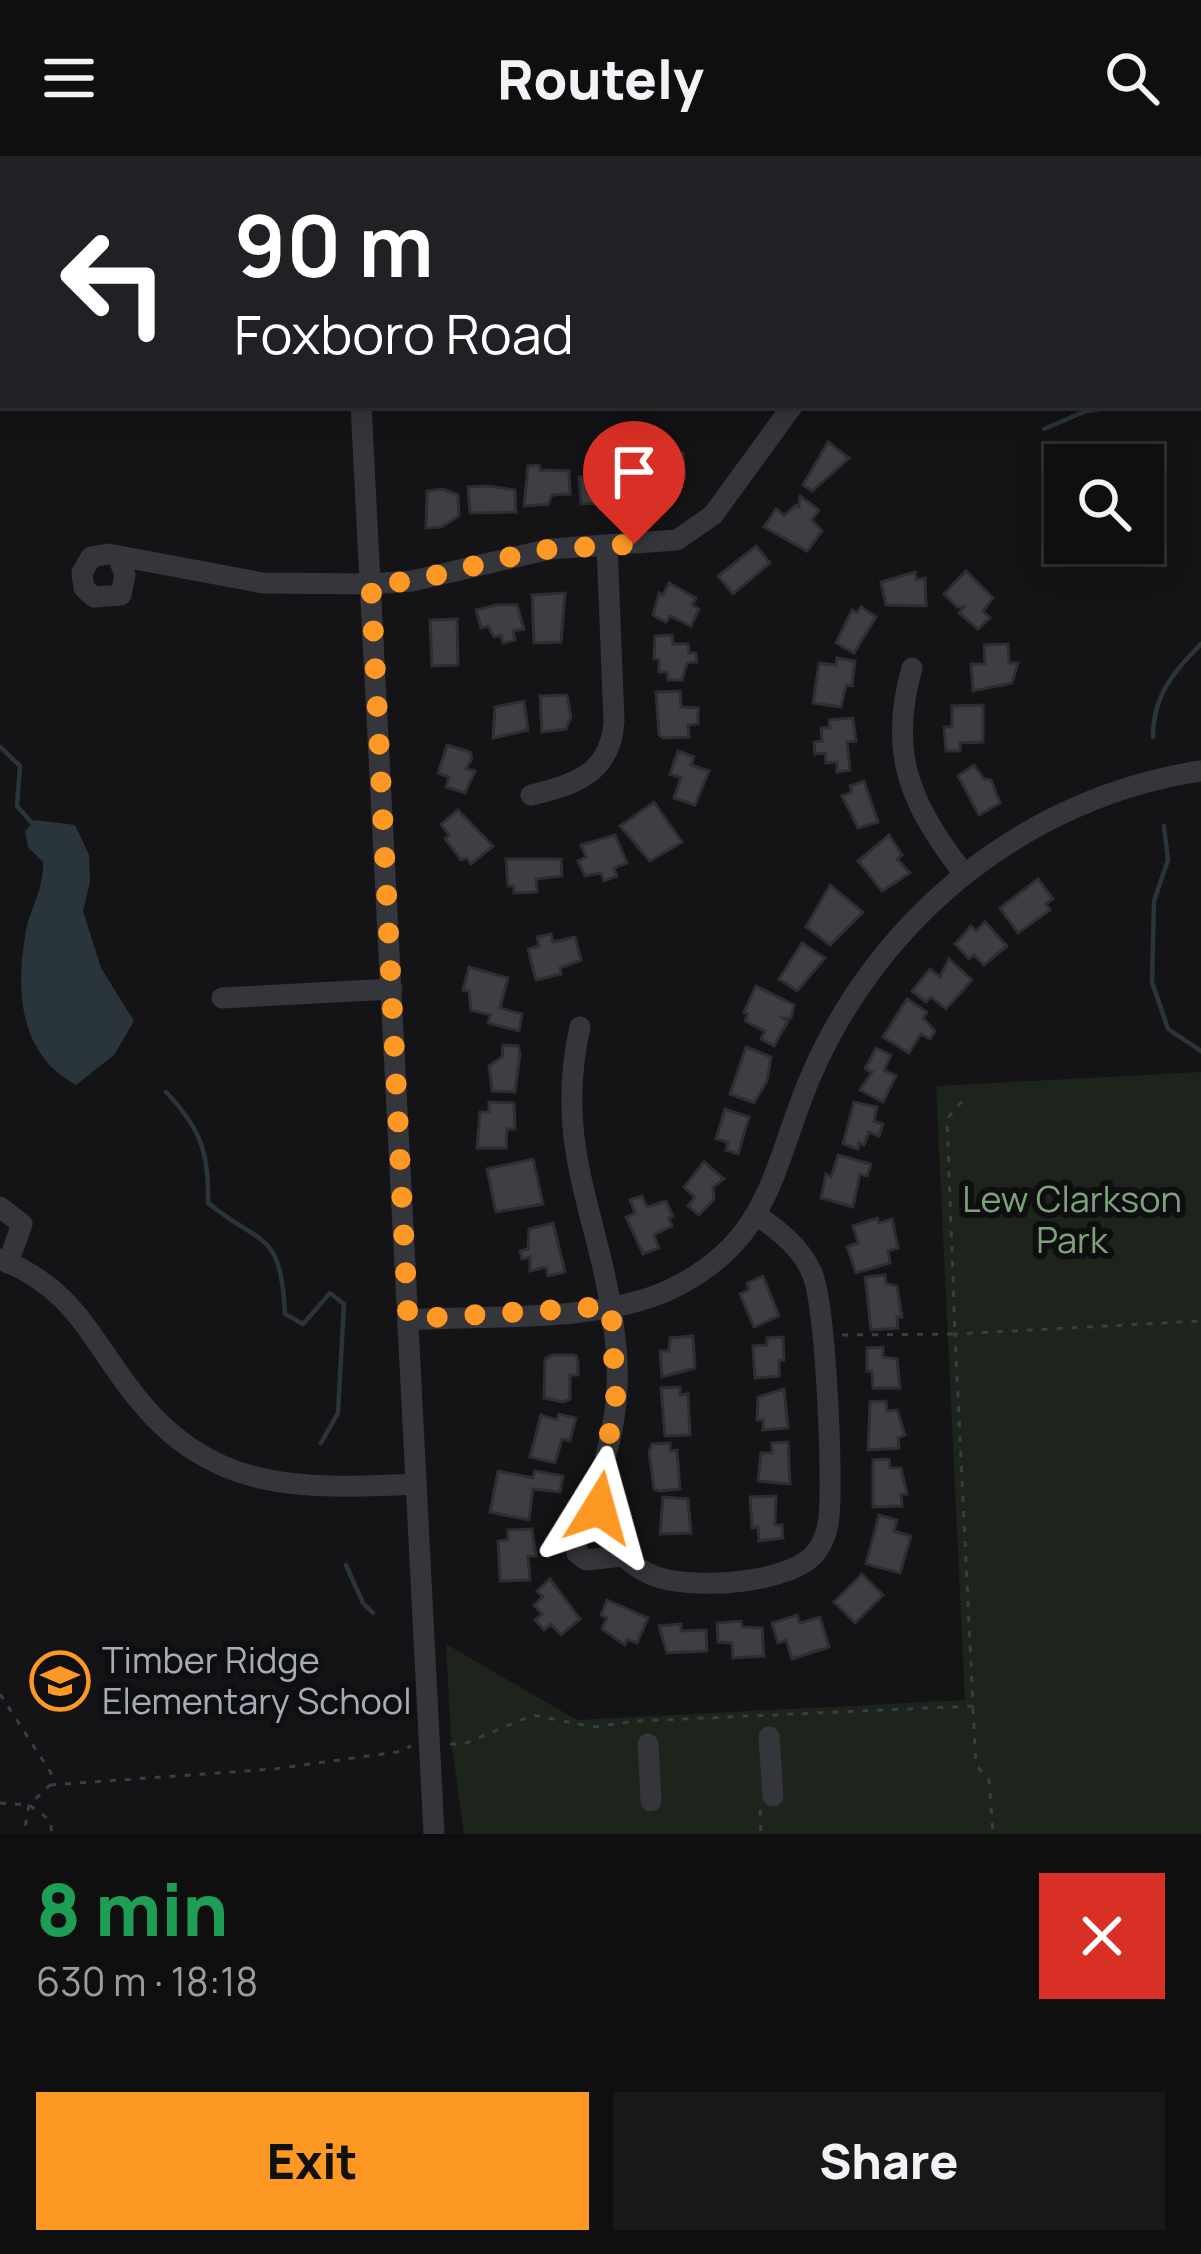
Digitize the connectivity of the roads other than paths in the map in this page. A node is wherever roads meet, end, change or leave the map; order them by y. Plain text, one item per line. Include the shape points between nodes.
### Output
1 (361, 408) edge
2 (792, 408) edge
3 (607, 546) junction
4 (118, 557) dead end
5 (371, 584) junction
6 (912, 668) dead end
7 (1201, 771) edge
8 (531, 795) dead end
9 (964, 874) junction
10 (392, 989) junction
11 (222, 998) dead end
12 (580, 1027) dead end
13 (0, 1207) edge
14 (757, 1215) junction
15 (4, 1261) edge
16 (611, 1306) junction
17 (408, 1319) junction
18 (416, 1484) junction
19 (599, 1508) junction
20 (623, 1556) junction
21 (769, 1737) dead end
22 (648, 1744) dead end
23 (766, 1796) road end
24 (651, 1802) dead end
25 (434, 1834) edge

1 - 5 street
2 - 3 street via 705,525 677,540
3 - 5 street via 538,550
3 - 8 street via 610,746 579,782
4 - 5 street via 262,583
5 - 10 street
6 - 9 street via 902,718 905,770 923,818
7 - 9 street via 1055,816
9 - 14 street via 898,936 847,1005
10 - 11 street
10 - 17 street
12 - 16 street via 570,1131
13 - 15 street via 22,1224
14 - 16 street via 694,1276
14 - 20 street via 790,1241 812,1273 830,1508 817,1551 779,1576 689,1582 656,1577
15 - 18 street via 78,1313 173,1437 232,1471 288,1486
16 - 17 street
16 - 19 street via 616,1404
17 - 18 street
18 - 25 street
19 - 20 street
19 - 20 street via 576,1540 577,1553 586,1560
21 - 23 street
22 - 24 street

